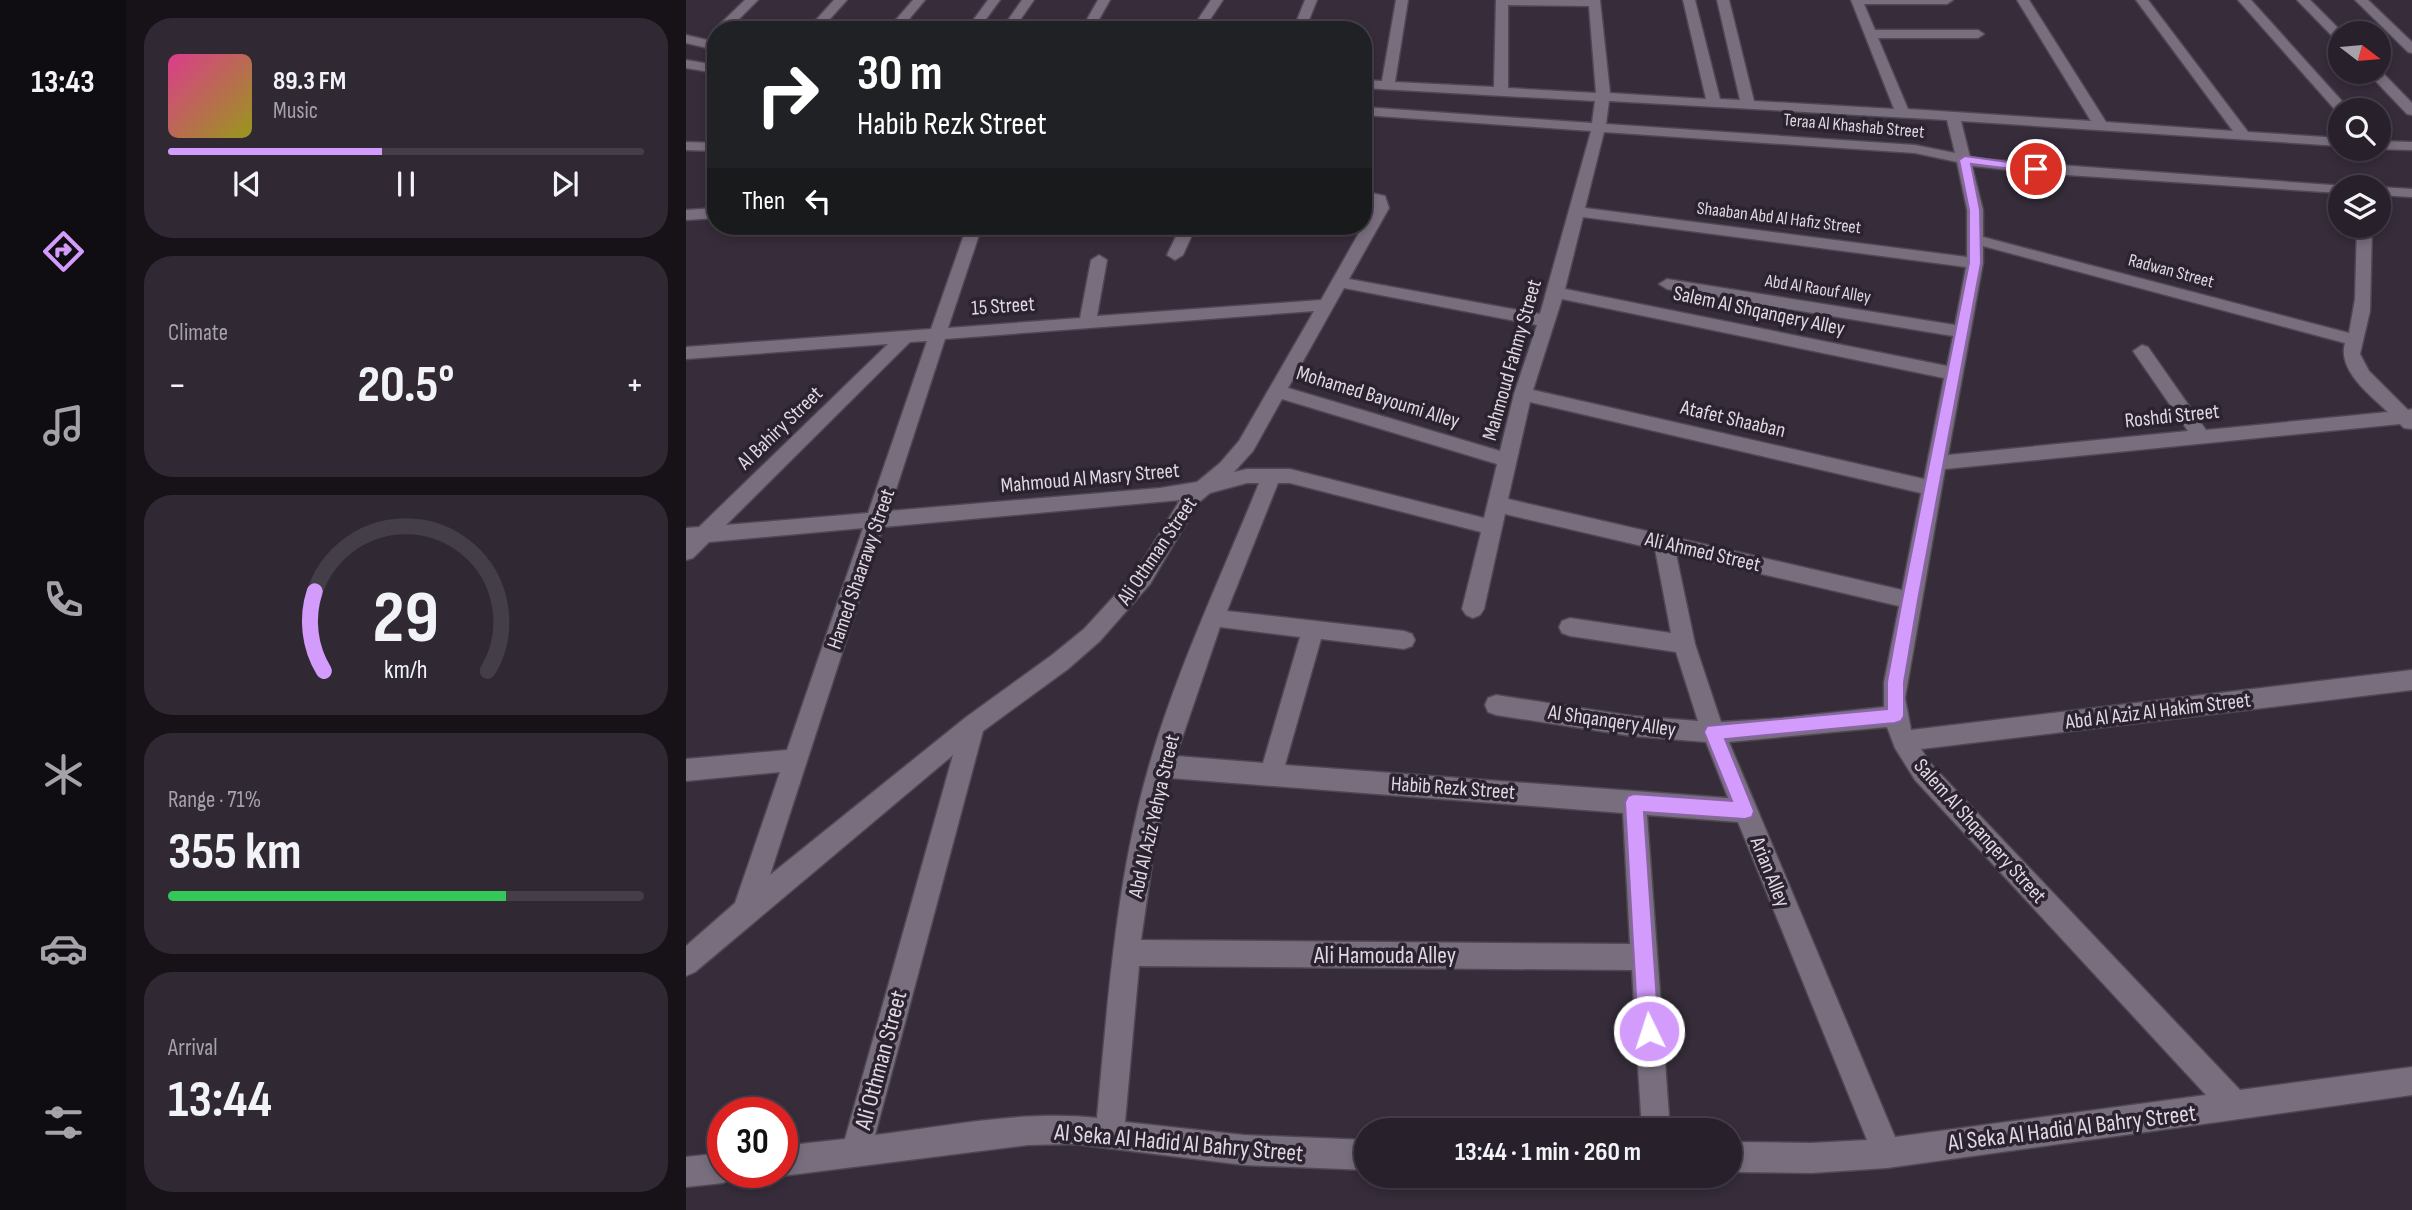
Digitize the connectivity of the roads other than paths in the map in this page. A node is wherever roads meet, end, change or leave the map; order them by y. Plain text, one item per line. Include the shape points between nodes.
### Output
1 (752, 0) edge
2 (841, 0) edge
3 (919, 0) edge
4 (994, 0) edge
5 (1028, 0) edge
6 (1104, 0) edge
7 (1217, 0) edge
8 (1311, 0) edge
9 (1402, 0) edge
10 (1502, 0) edge
11 (1689, 0) edge
12 (1723, 0) edge
13 (1857, 0) edge
14 (1947, 0) edge
15 (2023, 0) edge
16 (2142, 0) edge
17 (2244, 0) edge
18 (2304, 0) edge
19 (2361, 0) edge
20 (1594, 2) edge
21 (730, 21) edge
22 (821, 21) edge
23 (901, 21) edge
24 (979, 21) edge
25 (1013, 21) edge
26 (1092, 21) edge
27 (1203, 21) edge
28 (1303, 21) edge
29 (2328, 25) edge
30 (1871, 34) junction
31 (1978, 34) dead end
32 (686, 39) edge
33 (707, 44) edge
34 (2412, 49) edge
35 (686, 64) edge
36 (707, 68) edge
37 (2386, 84) edge
38 (1372, 85) edge
39 (1388, 86) junction
40 (1501, 92) junction
41 (1603, 98) junction
42 (2332, 98) edge
43 (1714, 104) junction
44 (1748, 106) junction
45 (2412, 111) edge
46 (1372, 112) edge
47 (1903, 114) junction
48 (1953, 116) junction
49 (1599, 125) junction
50 (2102, 127) junction
51 (2245, 137) junction
52 (2328, 141) edge
53 (2391, 145) edge
54 (686, 146) edge
55 (2412, 146) edge
56 (707, 147) edge
57 (1965, 160) junction
58 (2328, 188) edge
59 (2391, 192) edge
60 (2412, 193) edge
61 (1372, 197) edge
62 (1577, 212) junction
63 (707, 214) edge
64 (686, 215) edge
65 (1372, 223) edge
66 (971, 235) edge
67 (1184, 235) edge
68 (1365, 235) edge
69 (2365, 238) edge
70 (1977, 240) junction
71 (1175, 255) dead end
72 (1099, 260) dead end
73 (1975, 263) junction
74 (1338, 282) junction
75 (1667, 284) dead end
76 (1556, 292) junction
77 (1324, 304) junction
78 (1546, 321) junction
79 (1088, 322) junction
80 (1962, 332) junction
81 (940, 333) junction
82 (906, 336) junction
83 (2355, 340) junction
84 (2141, 351) dead end
85 (686, 353) edge
86 (1954, 374) junction
87 (1276, 391) junction
88 (1523, 394) junction
89 (2410, 419) edge
90 (2201, 436) junction
91 (1506, 460) junction
92 (1937, 463) junction
93 (1272, 475) junction
94 (1932, 488) junction
95 (1201, 489) junction
96 (1496, 504) junction
97 (877, 519) junction
98 (1490, 527) junction
99 (695, 535) edge
100 (1664, 544) junction
101 (686, 552) edge
102 (1910, 600) junction
103 (1473, 609) dead end
104 (1215, 618) junction
105 (1570, 627) dead end
106 (1312, 629) junction
107 (1404, 640) dead end
108 (1684, 644) junction
109 (2412, 680) edge
110 (1496, 705) dead end
111 (1895, 716) junction
112 (973, 725) junction
113 (1713, 732) junction
114 (1903, 741) junction
115 (796, 760) junction
116 (1161, 766) junction
117 (686, 771) edge
118 (1270, 775) junction
119 (1634, 802) junction
120 (1745, 811) junction
121 (744, 912) junction
122 (1127, 953) junction
123 (1643, 957) junction
124 (686, 963) edge
125 (2412, 1081) edge
126 (2236, 1107) junction
127 (1655, 1118) edge
128 (1110, 1133) junction
129 (856, 1152) junction
130 (1887, 1153) junction
131 (1354, 1154) edge
132 (1742, 1157) edge
133 (798, 1159) edge
134 (707, 1170) edge
135 (686, 1172) edge

1 - 21 street
2 - 22 street
3 - 23 street
4 - 24 street
5 - 25 street
6 - 26 street
7 - 27 street
8 - 28 street
9 - 39 street
10 - 20 street
10 - 40 street
11 - 43 street
12 - 44 street
13 - 14 street
13 - 30 street
15 - 50 street
16 - 51 street
17 - 42 street
18 - 29 street
19 - 34 street
20 - 41 street, Mahmoud Fahmy Street
30 - 31 street
30 - 47 street
32 - 33 street
35 - 36 street
37 - 45 street
38 - 39 street, Teraa Al Khashab Street
39 - 40 street, Teraa Al Khashab Street
40 - 41 street, Teraa Al Khashab Street
41 - 43 street, Teraa Al Khashab Street
41 - 49 street, Mahmoud Fahmy Street
43 - 44 street, Teraa Al Khashab Street
44 - 47 street, Teraa Al Khashab Street
46 - 49 street, Teraa Al Khashab Street
47 - 48 street, Teraa Al Khashab Street
48 - 50 street, Teraa Al Khashab Street
48 - 57 street, Salem Al Shqanqery Street
49 - 57 street, Teraa Al Khashab Street via 1915,149
49 - 62 street, Mahmoud Fahmy Street
50 - 51 street, Teraa Al Khashab Street
51 - 52 street, Teraa Al Khashab Street
53 - 55 street
54 - 56 street
57 - 58 street, Teraa Al Khashab Street
57 - 70 street, Salem Al Shqanqery Street
59 - 60 street
61 - 65 street, Ali Othman Street via 1381,208
62 - 73 street, Shaaban Abd Al Hafiz Street
62 - 76 street, Mahmoud Fahmy Street
63 - 64 street
66 - 81 street, Hamed Shaarawy Street
67 - 71 street
68 - 74 street, Ali Othman Street
69 - 83 street via 2362,309
70 - 73 street, Salem Al Shqanqery Street
70 - 83 street, Radwan Street
72 - 79 street
73 - 80 street, Salem Al Shqanqery Street
74 - 77 street, Ali Othman Street
74 - 78 street
75 - 80 street, Abd Al Raouf Alley
76 - 78 street, Mahmoud Fahmy Street
76 - 86 street, Salem Al Shqanqery Alley
77 - 79 street, 15 Street
77 - 87 street, Ali Othman Street
78 - 88 street, Mahmoud Fahmy Street
79 - 81 street, 15 Street
80 - 86 street, Salem Al Shqanqery Street
81 - 82 street, 15 Street
81 - 97 street, Hamed Shaarawy Street
82 - 85 street, 15 Street
82 - 99 street, Al Bahiry Street
83 - 89 street via 2351,357 2357,368
84 - 90 street
86 - 92 street, Salem Al Shqanqery Street
87 - 91 street, Mohamed Bayoumi Alley
87 - 95 street, Ali Othman Street via 1241,454
88 - 91 street, Mahmoud Fahmy Street
88 - 94 street, Atafet Shaaban
89 - 90 street, Roshdi Street
90 - 92 street, Roshdi Street
91 - 96 street, Mahmoud Fahmy Street
92 - 94 street, Salem Al Shqanqery Street
93 - 95 street, Mahmoud Al Masry Street via 1247,476
93 - 98 street, Mahmoud Al Masry Street
93 - 104 street, Abd Al Aziz Yehya Street
94 - 102 street, Salem Al Shqanqery Street
95 - 97 street, Mahmoud Al Masry Street
95 - 112 street, Ali Othman Street via 1178,516 1143,578 1093,635
96 - 98 street, Mahmoud Fahmy Street
96 - 100 street, Ali Ahmed Street
97 - 99 street, Mahmoud Al Masry Street
97 - 115 street, Hamed Shaarawy Street
98 - 103 street, Mahmoud Fahmy Street
99 - 101 street, Al Bahiry Street
100 - 102 street, Ali Ahmed Street
100 - 108 street, Arian Alley
102 - 111 street, Salem Al Shqanqery Street via 1895,682
104 - 106 street
104 - 116 street, Abd Al Aziz Yehya Street
105 - 108 street
106 - 107 street
106 - 118 street
108 - 113 street, Arian Alley
109 - 114 street, Abd Al Aziz Al Hakim Street
110 - 113 street, Al Shqanqery Alley
111 - 113 street, Al Shqanqery Alley
111 - 114 street, Salem Al Shqanqery Street
112 - 121 street, Ali Othman Street
112 - 129 street, Ali Othman Street
113 - 120 street, Arian Alley
114 - 126 street, Salem Al Shqanqery Street via 1923,772
115 - 117 street
115 - 121 street, Hamed Shaarawy Street
116 - 118 street, Habib Rezk Street
116 - 122 street, Abd Al Aziz Yehya Street
118 - 119 street, Habib Rezk Street
119 - 120 street, Habib Rezk Street
119 - 123 street
120 - 130 street, Arian Alley
121 - 124 street, Ali Othman Street
122 - 123 street, Ali Hamouda Alley
122 - 128 street, Abd Al Aziz Yehya Street
123 - 127 street
125 - 126 street, Al Seka Al Hadid Al Bahry Street
126 - 130 street, Al Seka Al Hadid Al Bahry Street
128 - 129 street, Al Seka Al Hadid Al Bahry Street via 1028,1131
128 - 131 street, Al Seka Al Hadid Al Bahry Street via 1244,1150
129 - 133 street, Al Seka Al Hadid Al Bahry Street
130 - 132 street, Al Seka Al Hadid Al Bahry Street
134 - 135 street

